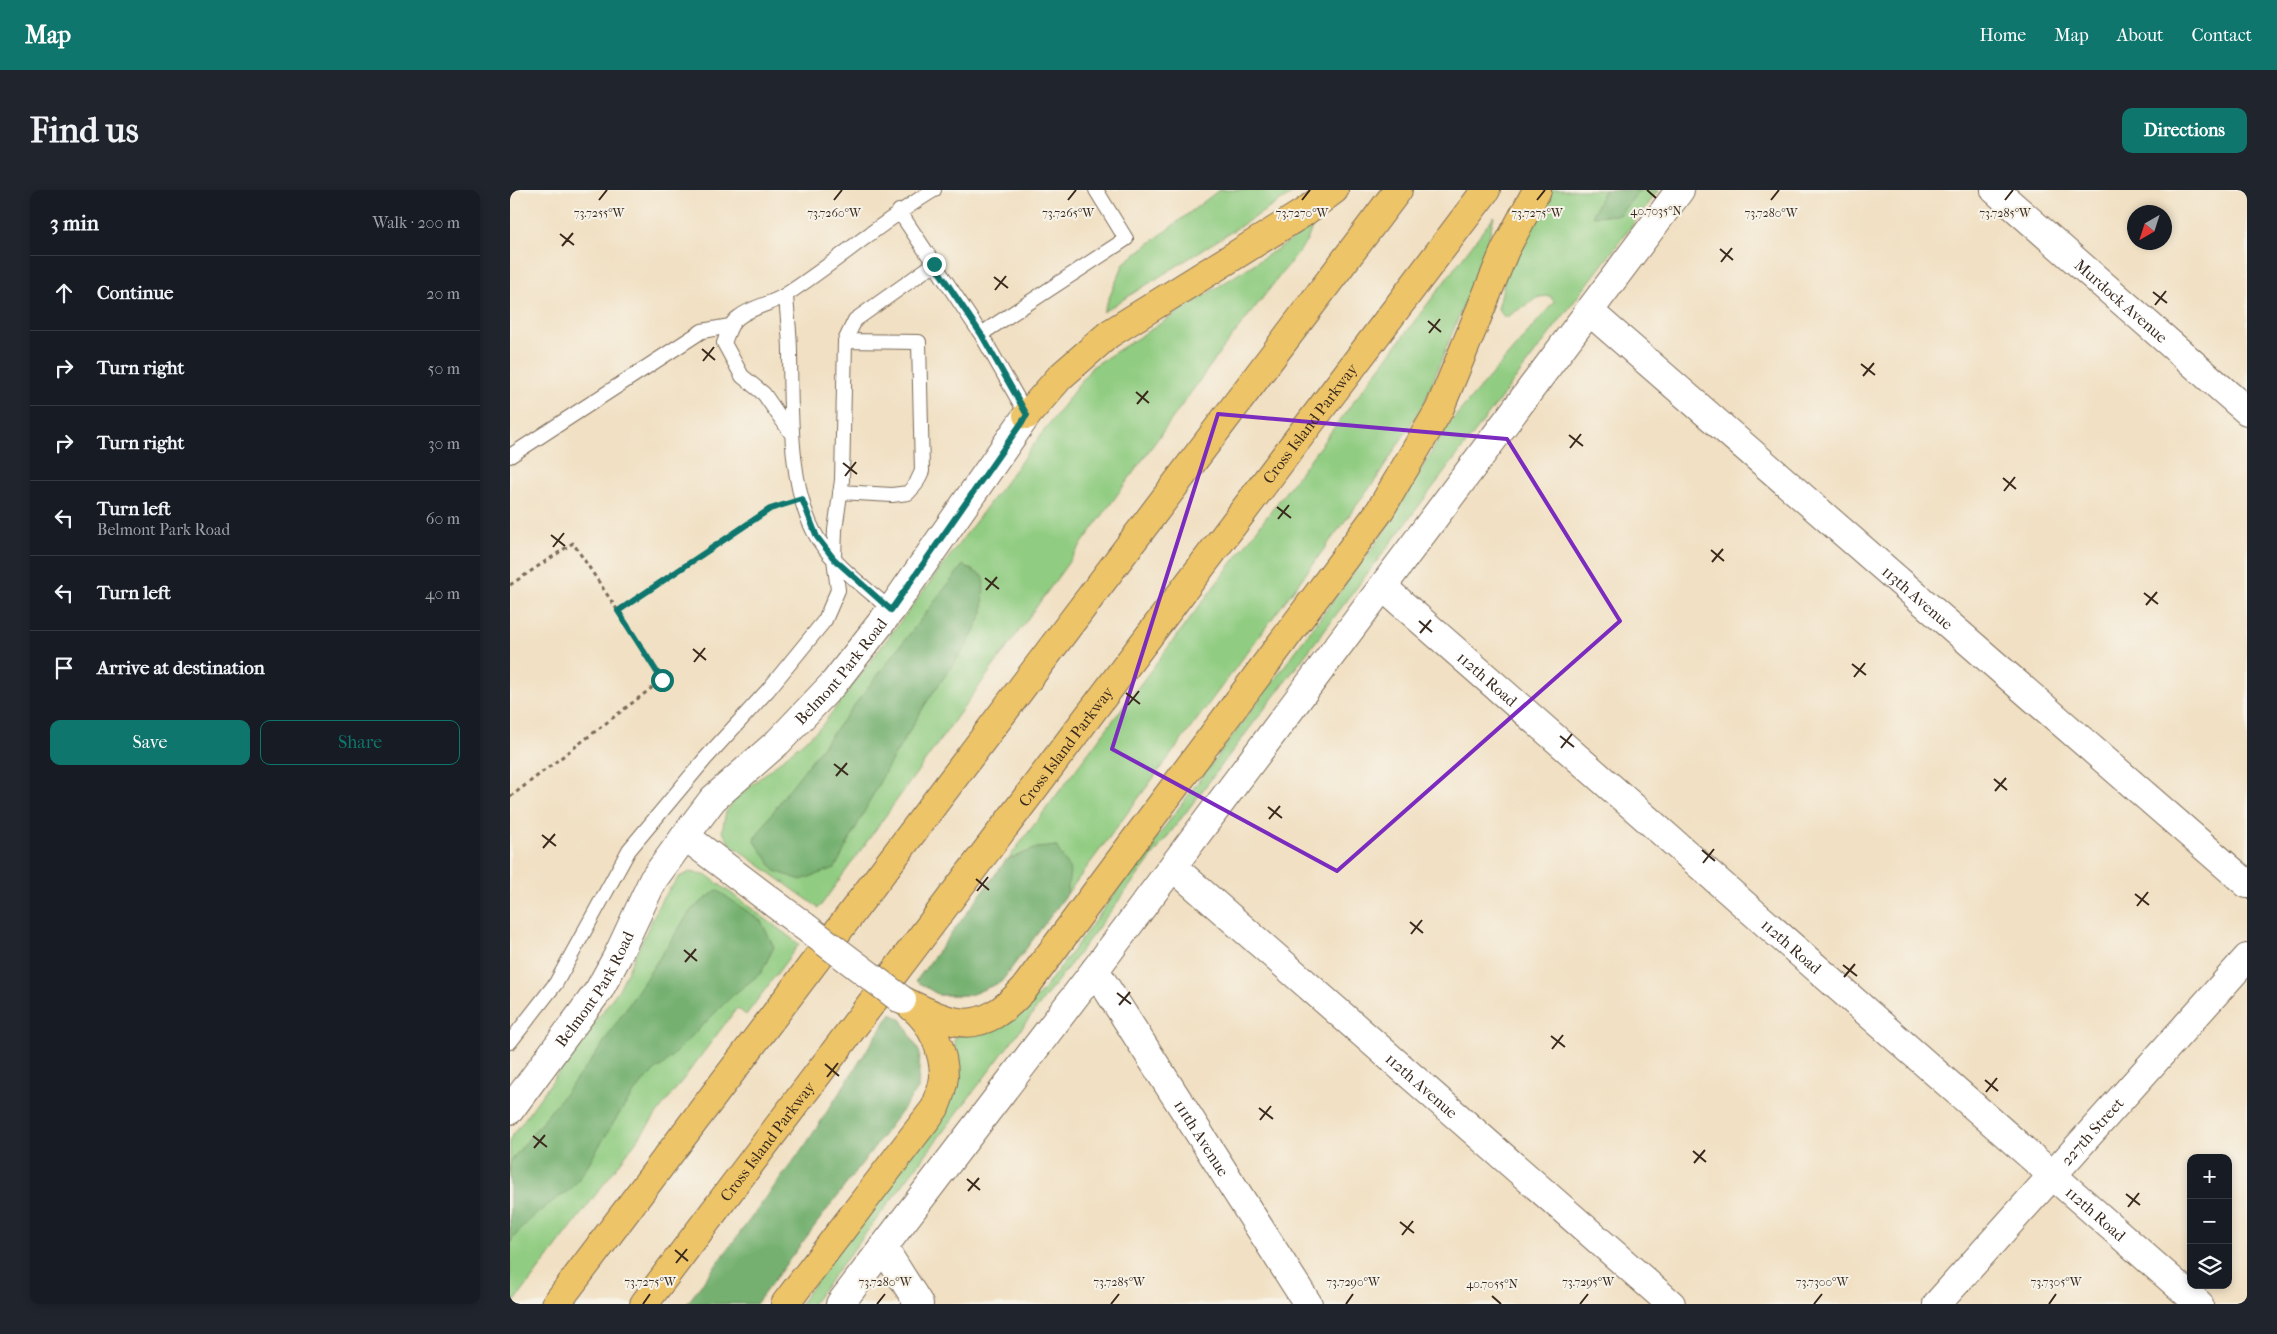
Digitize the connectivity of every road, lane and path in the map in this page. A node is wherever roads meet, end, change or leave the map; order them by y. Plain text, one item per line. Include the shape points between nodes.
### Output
1 (934, 190) edge
2 (1096, 190) edge
3 (1334, 190) edge
4 (1398, 190) edge
5 (1486, 190) edge
6 (1537, 190) edge
7 (1680, 190) edge
8 (1995, 190) edge
9 (899, 211) junction
10 (934, 264) junction
11 (786, 295) junction
12 (1589, 310) junction
13 (730, 326) junction
14 (981, 334) junction
15 (845, 340) junction
16 (2247, 411) edge
17 (1027, 415) junction
18 (791, 433) junction
19 (510, 456) edge
20 (840, 492) junction
21 (802, 499) junction
22 (834, 559) junction
23 (510, 585) edge
24 (1383, 587) junction
25 (891, 610) junction
26 (618, 611) junction
27 (510, 798) edge
28 (684, 836) junction
29 (1172, 867) junction
30 (2247, 884) edge
31 (2247, 958) edge
32 (1095, 970) junction
33 (902, 1000) junction
34 (510, 1042) edge
35 (510, 1110) edge
36 (2054, 1177) junction
37 (883, 1247) junction
38 (556, 1304) edge
39 (644, 1304) edge
40 (785, 1304) edge
41 (840, 1304) edge
42 (919, 1304) edge
43 (1308, 1304) edge
44 (1671, 1304) edge
45 (1938, 1304) edge
46 (2199, 1304) edge

1 - 9 lane
2 - 14 lane via 1126,240
3 - 17 highway via 1303,213 1109,334 1060,377
4 - 38 highway
5 - 39 highway, Cross Island Parkway
6 - 33 highway via 1505,250 1440,410 1379,512 1024,989 991,1017 964,1024 939,1018
7 - 12 street
8 - 16 street, Murdock Avenue
9 - 10 lane
9 - 11 lane
10 - 14 lane
10 - 15 lane via 855,320
11 - 13 lane via 750,310
11 - 18 lane
12 - 24 street
12 - 30 street, 113th Avenue
13 - 18 lane via 724,343 729,354 742,376 764,394
13 - 19 lane via 702,331
14 - 17 lane
15 - 20 lane
15 - 20 lane via 919,342 922,471 908,493
17 - 25 street, Belmont Park Road
18 - 21 lane
20 - 22 lane
21 - 22 lane via 817,537
21 - 26 path via 770,509
22 - 25 lane
22 - 34 lane via 838,590 825,620 629,850 556,983
23 - 26 path via 573,544
24 - 29 street
24 - 36 street, 112th Road
25 - 28 street, Belmont Park Road via 834,683 778,742 713,799
26 - 27 path via 662,680
28 - 33 street, bridge
28 - 35 street, Belmont Park Road via 653,880 599,990
29 - 32 street
29 - 44 street, 112th Avenue
31 - 36 street, 227th Street
32 - 37 street
32 - 43 street, 111th Avenue
33 - 40 highway via 916,1011 933,1033 942,1062 944,1078 941,1093 926,1122
36 - 45 street, 227th Street
36 - 46 street, 112th Road
37 - 41 street
37 - 42 street

